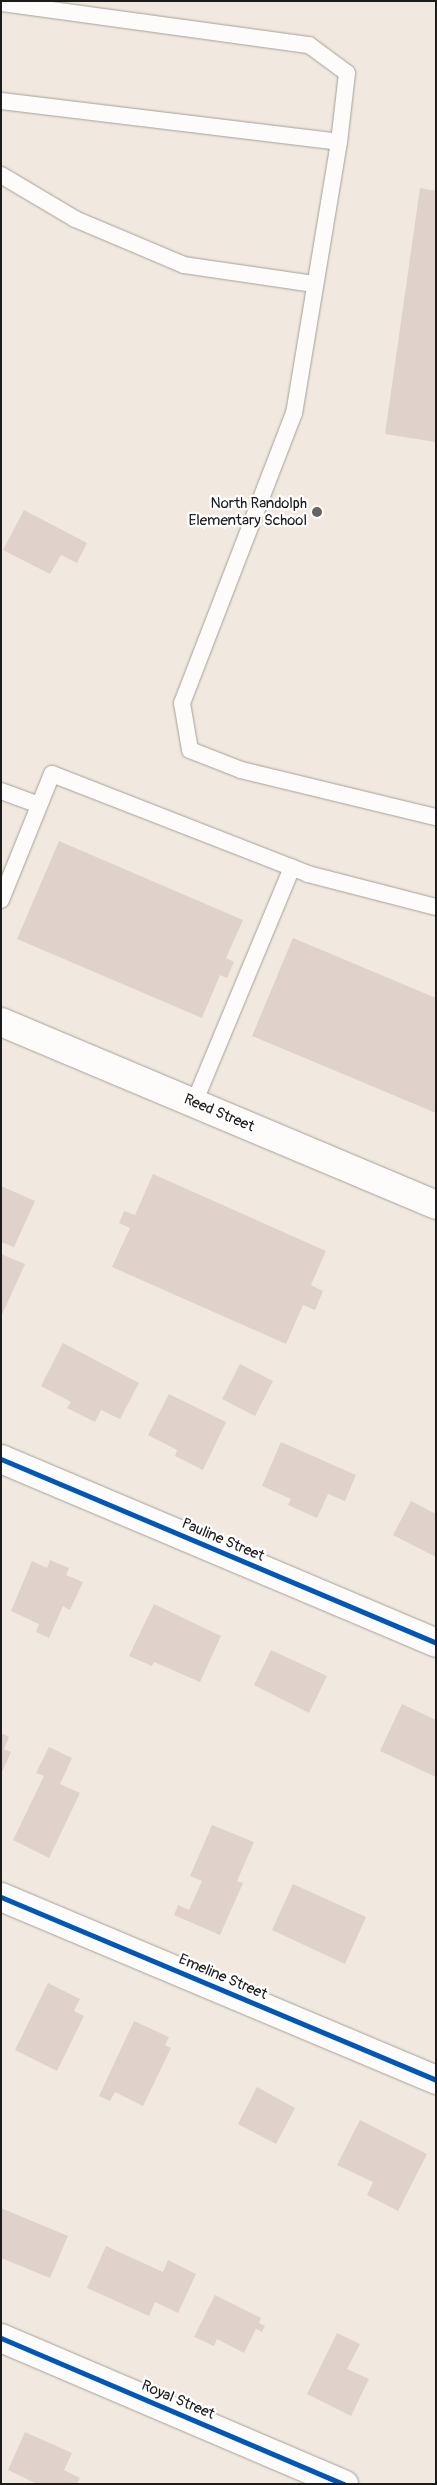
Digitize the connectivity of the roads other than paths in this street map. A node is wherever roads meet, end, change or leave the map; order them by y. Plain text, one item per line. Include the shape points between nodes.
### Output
1 (1, 3) edge
2 (1, 101) edge
3 (339, 142) junction
4 (1, 176) edge
5 (315, 284) junction
6 (1, 791) edge
7 (39, 804) junction
8 (436, 817) edge
9 (292, 868) junction
10 (1, 900) edge
11 (436, 907) edge
12 (1, 1022) edge
13 (194, 1103) junction
14 (436, 1205) edge
15 (1, 1460) edge
16 (436, 1643) edge
17 (1, 1897) edge
18 (436, 2080) edge
19 (1, 2338) edge
20 (344, 2484) edge

1 - 3 lane via 309,45 347,73
2 - 3 lane
3 - 5 lane
4 - 5 lane via 75,219 184,265
5 - 8 lane via 294,413 182,703 190,750 241,770
6 - 7 lane
7 - 9 lane via 52,774
7 - 10 lane
9 - 11 lane
9 - 13 lane
12 - 13 street, Reed Street
13 - 14 street, Reed Street
15 - 16 street, Pauline Street
17 - 18 street, Emeline Street
19 - 20 street, Royal Street

